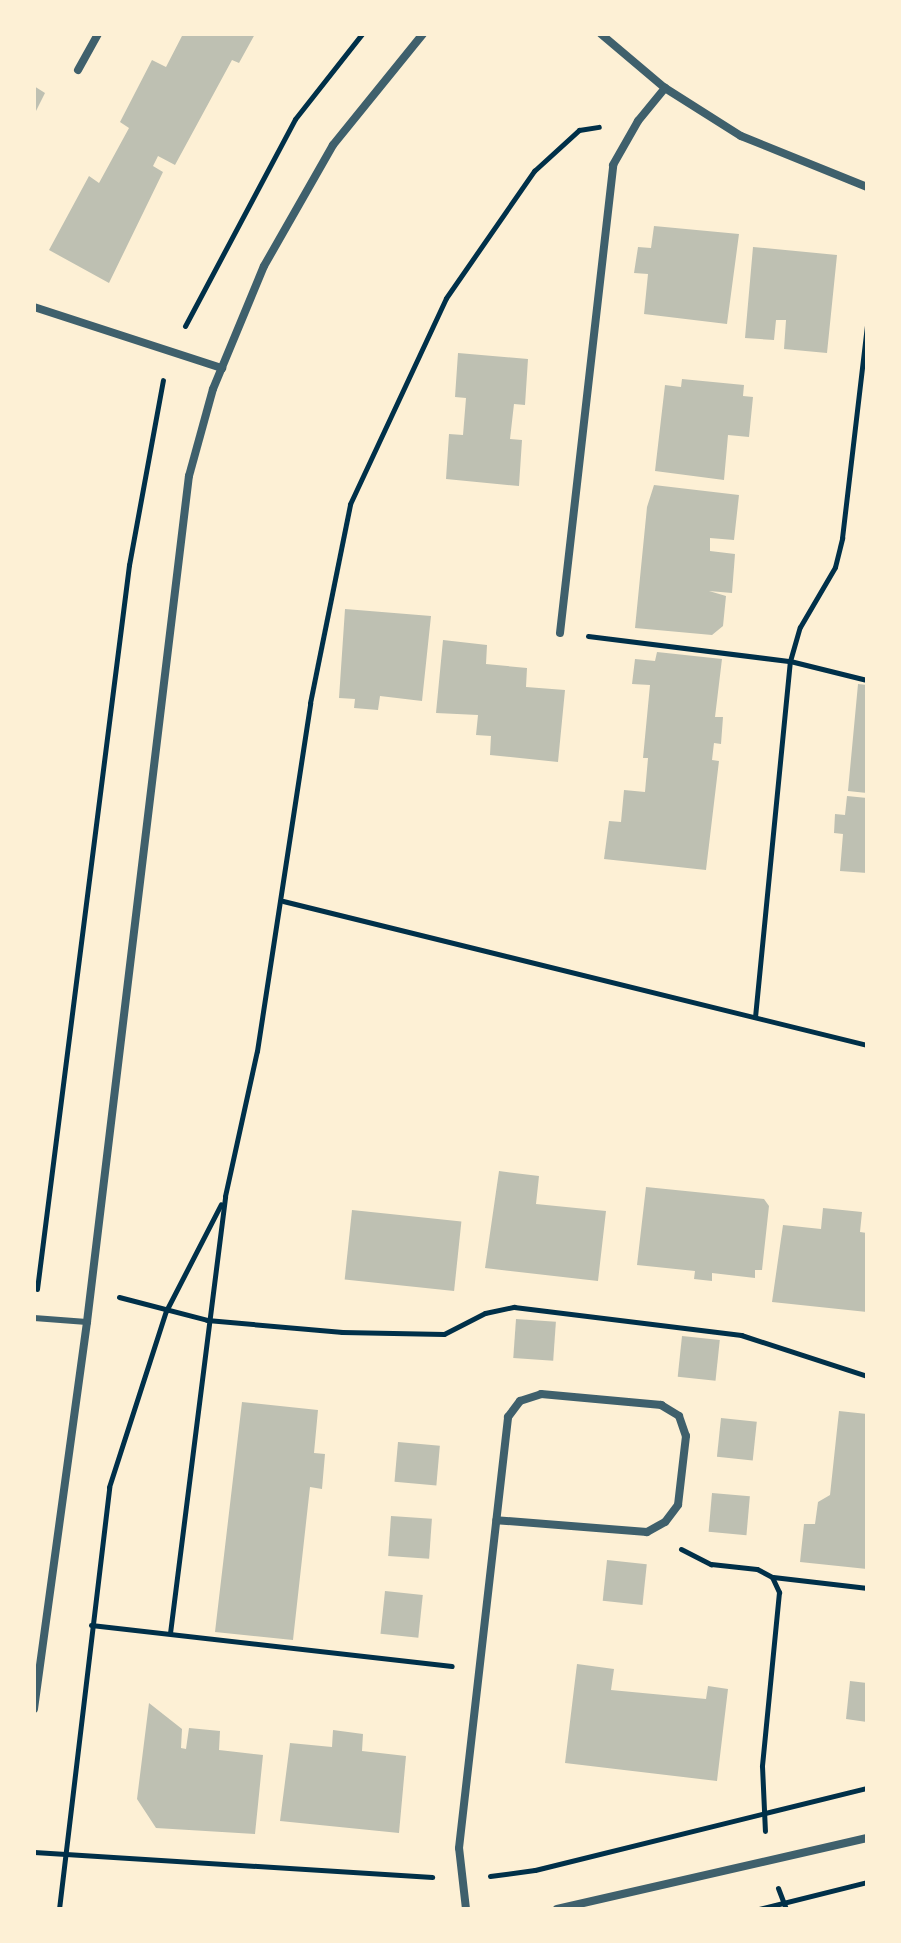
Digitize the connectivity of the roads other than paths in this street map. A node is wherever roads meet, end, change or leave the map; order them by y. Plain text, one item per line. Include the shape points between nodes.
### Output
1 (98, 34) edge
2 (423, 34) edge
3 (601, 34) edge
4 (78, 70) dead end
5 (665, 88) junction
6 (867, 187) edge
7 (34, 307) edge
8 (222, 368) junction
9 (560, 633) road end
10 (34, 1318) edge
11 (87, 1322) junction
12 (496, 1520) junction
13 (34, 1709) edge
14 (867, 1838) edge
15 (596, 1898) junction
16 (466, 1909) edge
17 (557, 1909) edge
18 (599, 1909) edge

1 - 4 street
2 - 8 street via 333,145 264,266
3 - 5 street
5 - 6 street via 741,136
5 - 9 street via 613,165
7 - 8 street
8 - 11 street via 189,476
10 - 11 lane
11 - 13 street
12 - 12 street via 508,1417 520,1401 556,1395 661,1405 679,1416 686,1436 678,1505 665,1522 647,1532
12 - 16 street via 459,1848
14 - 15 street
15 - 17 street
15 - 18 street

